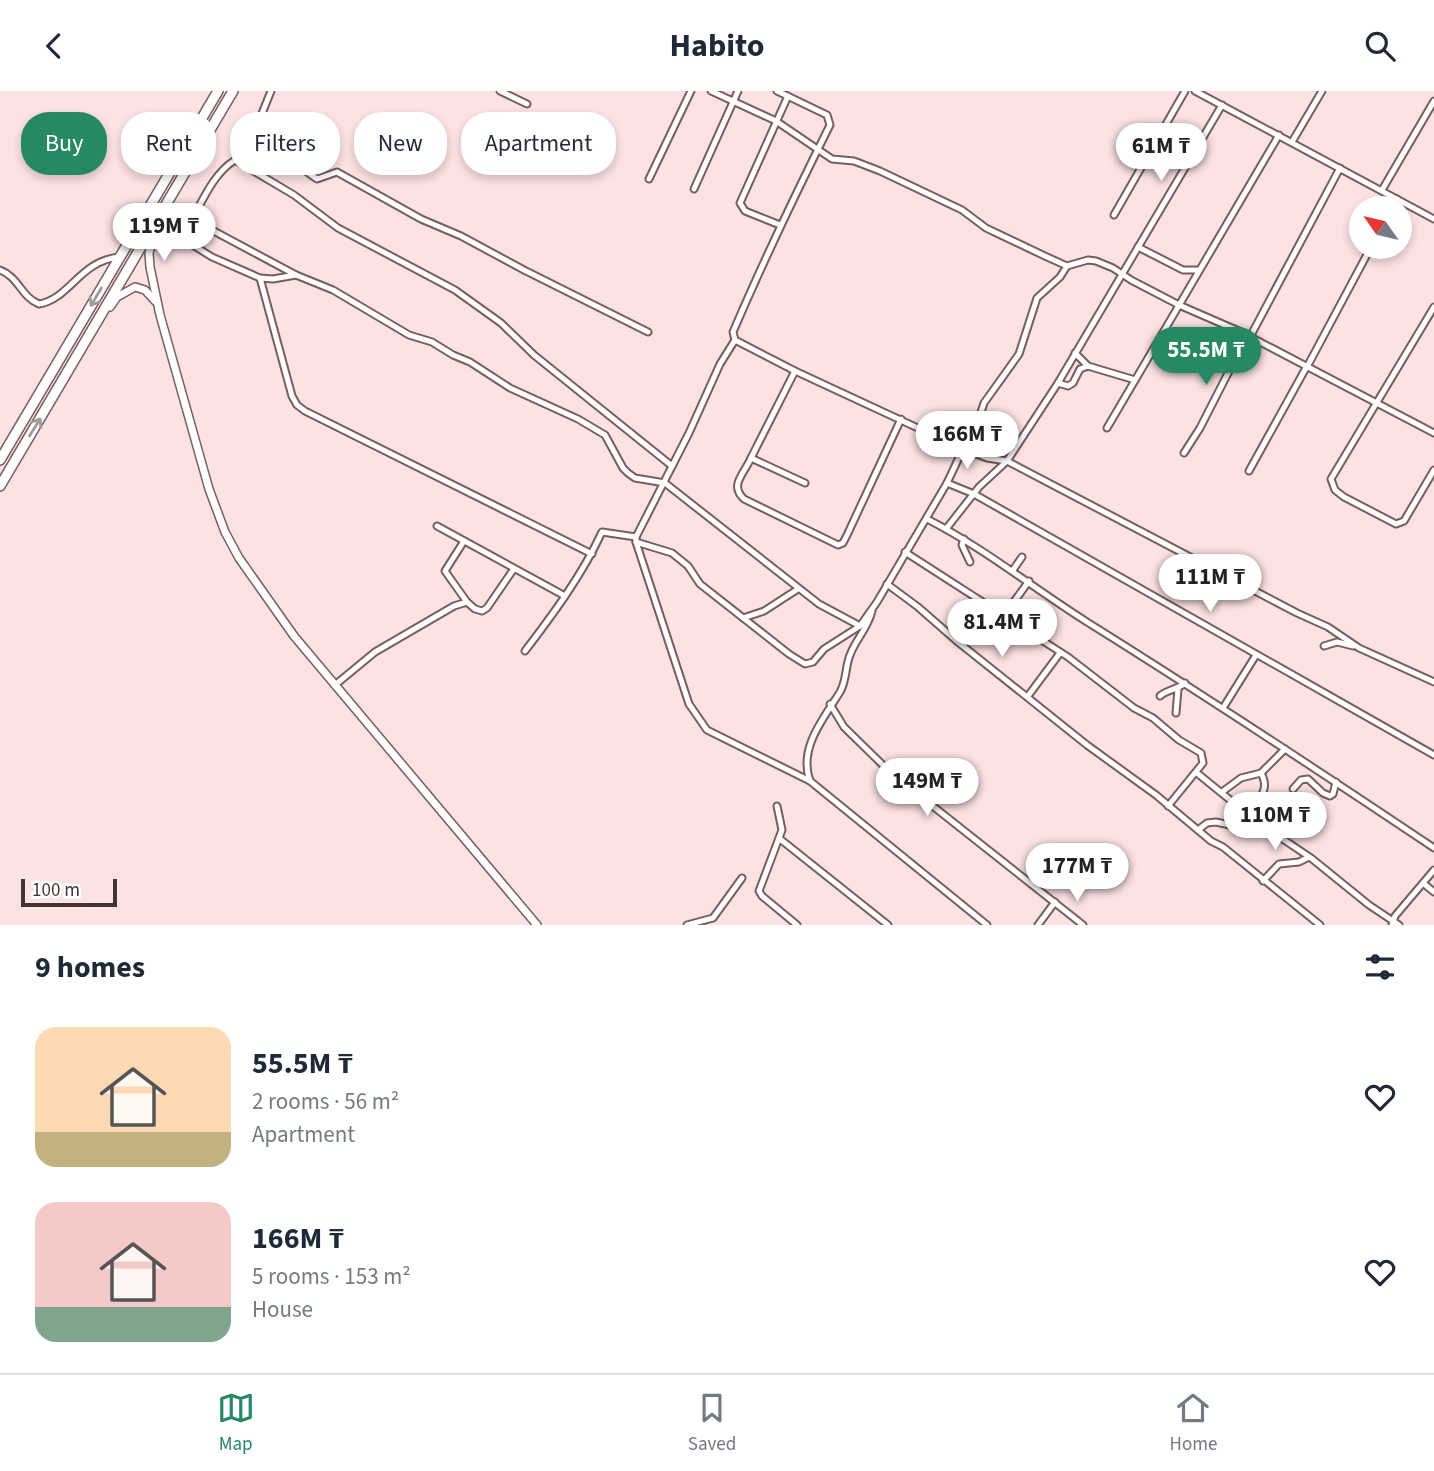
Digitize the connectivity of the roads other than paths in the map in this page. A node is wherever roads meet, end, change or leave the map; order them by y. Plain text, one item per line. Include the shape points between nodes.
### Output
1 (218, 91) edge
2 (233, 91) edge
3 (271, 91) edge
4 (500, 91) edge
5 (691, 91) edge
6 (711, 91) edge
7 (738, 91) edge
8 (777, 91) edge
9 (1185, 91) edge
10 (1195, 91) edge
11 (1322, 91) edge
12 (1204, 93) edge
13 (788, 96) junction
14 (734, 101) junction
15 (1434, 101) edge
16 (527, 104) dead end
17 (1222, 104) junction
18 (263, 112) edge
19 (776, 121) junction
20 (1279, 135) junction
21 (1292, 142) junction
22 (817, 151) junction
23 (230, 165) edge
24 (1340, 168) junction
25 (340, 174) edge
26 (260, 175) edge
27 (310, 175) edge
28 (328, 175) edge
29 (649, 179) dead end
30 (694, 189) dead end
31 (1382, 190) junction
32 (1392, 196) edge
33 (1412, 207) edge
34 (1114, 215) dead end
35 (160, 217) junction
36 (1434, 219) edge
37 (191, 223) junction
38 (780, 225) junction
39 (174, 240) junction
40 (1139, 247) junction
41 (120, 257) junction
42 (1365, 259) edge
43 (1067, 266) junction
44 (1199, 270) junction
45 (0, 271) edge
46 (1122, 273) junction
47 (296, 275) junction
48 (260, 278) junction
49 (1179, 305) junction
50 (158, 307) junction
51 (1434, 307) edge
52 (99, 321) junction
53 (648, 332) dead end
54 (1249, 337) junction
55 (735, 340) junction
56 (1075, 353) junction
57 (1088, 366) junction
58 (1307, 366) junction
59 (795, 371) junction
60 (1135, 380) junction
61 (1058, 383) junction
62 (1376, 403) junction
63 (901, 419) junction
64 (1107, 428) dead end
65 (1434, 433) edge
66 (963, 449) junction
67 (1184, 453) dead end
68 (751, 458) junction
69 (0, 460) edge
70 (1007, 461) junction
71 (672, 465) junction
72 (1434, 470) edge
73 (1249, 471) dead end
74 (947, 482) junction
75 (665, 483) junction
76 (805, 483) dead end
77 (0, 485) edge
78 (974, 494) junction
79 (927, 519) junction
80 (437, 526) dead end
81 (946, 529) junction
82 (964, 539) junction
83 (636, 540) junction
84 (464, 541) junction
85 (905, 552) junction
86 (592, 554) junction
87 (1022, 557) dead end
88 (971, 562) dead end
89 (513, 570) junction
90 (1013, 570) junction
91 (1029, 581) junction
92 (887, 584) junction
93 (798, 589) junction
94 (565, 596) junction
95 (467, 602) junction
96 (873, 608) junction
97 (743, 618) junction
98 (1006, 618) junction
99 (860, 626) junction
100 (1337, 633) junction
101 (1331, 642) junction
102 (1324, 646) dead end
103 (1359, 648) junction
104 (525, 651) dead end
105 (1060, 653) junction
106 (1256, 655) junction
107 (1434, 682) edge
108 (1185, 683) junction
109 (335, 685) junction
110 (1178, 689) junction
111 (1028, 696) junction
112 (1160, 696) dead end
113 (830, 704) junction
114 (1223, 708) junction
115 (1176, 713) dead end
116 (1285, 749) junction
117 (1434, 755) edge
118 (1197, 773) junction
119 (1261, 773) junction
120 (810, 781) junction
121 (1336, 782) junction
122 (1293, 789) dead end
123 (1222, 792) junction
124 (777, 806) dead end
125 (1168, 806) junction
126 (1240, 808) junction
127 (1247, 813) junction
128 (1248, 828) junction
129 (1198, 830) junction
130 (1275, 834) junction
131 (780, 839) junction
132 (1434, 848) edge
133 (1310, 857) junction
134 (1434, 870) edge
135 (742, 878) dead end
136 (1263, 881) junction
137 (1423, 883) junction
138 (1434, 892) edge
139 (1055, 902) junction
140 (1395, 924) edge
141 (537, 925) edge
142 (687, 925) edge
143 (797, 925) edge
144 (888, 925) edge
145 (986, 925) edge
146 (1038, 925) edge
147 (1083, 925) edge
148 (1320, 925) edge

1 - 41 highway
2 - 35 highway
3 - 18 street
4 - 16 street
5 - 29 street
6 - 14 street
7 - 14 street
8 - 13 street
9 - 34 street
10 - 12 street
11 - 21 street
12 - 17 street
13 - 19 street
13 - 22 street via 827,115 830,125
14 - 19 street
14 - 30 street
15 - 31 street
17 - 20 street
17 - 40 street
19 - 22 street
19 - 38 street via 740,203 745,211
20 - 21 street
20 - 44 street
21 - 24 street
22 - 38 street
22 - 43 street via 880,170
23 - 37 street via 214,182
24 - 31 street
24 - 54 street
25 - 53 street
26 - 71 street via 338,228 455,290
27 - 28 street via 317,179
31 - 32 street
33 - 36 street
35 - 39 street via 165,233
35 - 50 main road via 149,253
35 - 52 highway
37 - 39 street via 180,239
37 - 47 street
38 - 55 street via 733,332
39 - 48 street via 188,242
40 - 44 street via 1183,270
40 - 46 street
41 - 45 street via 88,268 53,300 38,304 13,276
41 -> 69 highway
42 - 58 street
43 - 46 street via 1096,261
43 - 66 street via 1037,298 1019,353 984,403 973,436
44 - 49 street
46 - 49 street
46 - 56 street
47 - 48 street
47 - 75 street via 471,362 537,402 578,419 605,435 628,473
48 - 86 street via 297,405
49 - 54 street
49 - 60 street
50 - 52 main road via 153,296 135,287 117,297
50 - 109 main road via 225,533 265,598
51 - 62 street
77 -> 52 highway
54 - 58 street
54 - 67 street
55 - 59 street
55 - 71 street
56 - 57 street
56 - 61 street
57 - 60 street
57 - 61 street via 1080,369 1068,386
58 - 62 street
58 - 73 street
59 - 63 street
59 - 68 street
60 - 64 street
61 - 70 street
62 - 65 street
62 - 72 street via 1331,479 1335,490 1396,524 1404,521
63 - 66 street
63 - 68 street via 848,533 838,545 744,499 736,486
66 - 70 street
66 - 74 street
68 - 76 street
70 - 78 street
70 - 100 street
71 - 75 street
74 - 78 street
74 - 79 street
75 - 83 street
75 - 93 street
78 - 81 street
78 - 106 street
79 - 81 street
79 - 85 street
80 - 84 street
81 - 82 street
82 - 88 street via 962,545
82 - 90 street
83 - 86 street via 603,532
83 - 97 street via 672,553
83 - 120 street via 689,704 707,730
84 - 89 street
84 - 95 street via 445,571
85 - 92 street
85 - 98 street
86 - 94 street
87 - 90 street
89 - 94 street
89 - 95 street via 487,608 475,609
90 - 91 street
91 - 98 street
91 - 108 street
92 - 96 street
92 - 111 street
93 - 97 street via 764,611
93 - 99 street
94 - 104 street
95 - 109 street via 375,652
96 - 99 street
96 - 113 street via 849,656 840,692
97 - 99 street via 805,664
98 - 105 street
100 - 101 street
100 - 103 street
101 - 102 street
101 - 103 street
103 - 107 street
105 - 111 street
105 - 118 street via 1201,753 1203,763
106 - 114 street
106 - 117 street
108 - 110 street
108 - 114 street
109 - 141 main road
110 - 112 street
110 - 115 street
111 - 125 street
113 - 120 street via 807,753
113 - 139 street via 844,727 891,773
114 - 116 street
116 - 119 street
116 - 121 street
118 - 123 street
118 - 125 street
119 - 123 street via 1241,778
119 - 127 street via 1265,791
120 - 145 street
121 - 122 street via 1330,796 1308,779
121 - 132 street
123 - 126 street
124 - 131 street via 782,822
125 - 129 street
126 - 127 street
126 - 128 street
127 - 130 street
128 - 129 street via 1216,822
128 - 130 street
129 - 136 street
130 - 133 street
131 - 143 street via 759,891
131 - 144 street
133 - 136 street via 1279,864
133 - 140 street
134 - 137 street
135 - 142 street via 713,918
136 - 148 street
137 - 138 street
137 - 140 street via 1395,916
139 - 146 street
139 - 147 street

